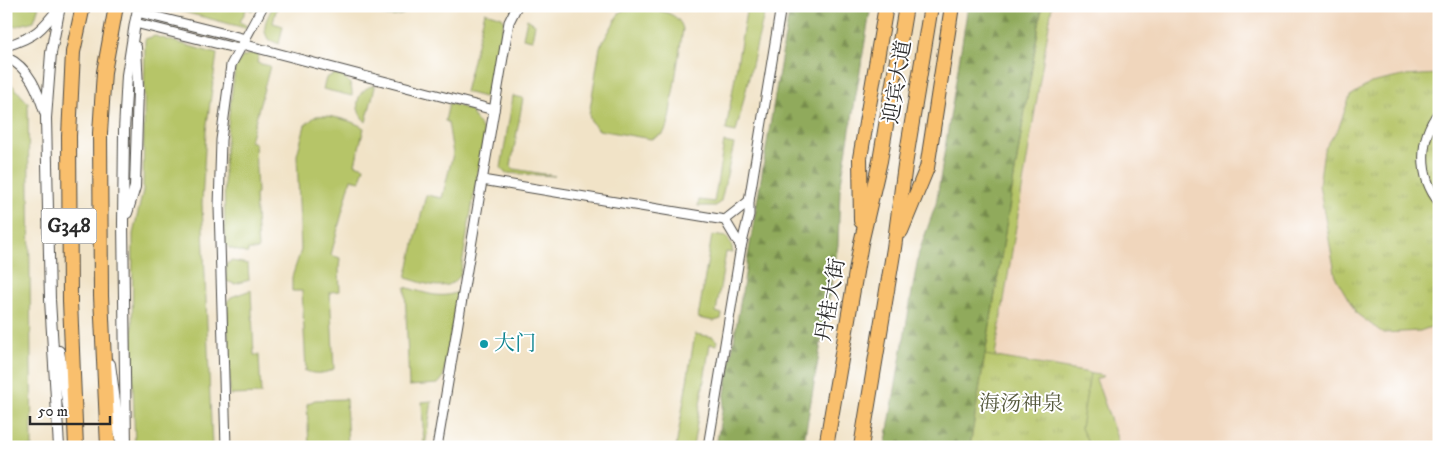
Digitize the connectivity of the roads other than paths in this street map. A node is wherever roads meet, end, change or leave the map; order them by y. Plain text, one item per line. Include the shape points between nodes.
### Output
1 (60, 6) edge
2 (83, 6) edge
3 (116, 6) edge
4 (263, 6) edge
5 (517, 6) edge
6 (781, 6) edge
7 (886, 6) edge
8 (906, 6) edge
9 (931, 6) edge
10 (952, 6) edge
11 (138, 9) edge
12 (135, 23) junction
13 (242, 44) junction
14 (6, 46) edge
15 (6, 57) edge
16 (494, 110) junction
17 (1439, 112) edge
18 (46, 118) junction
19 (880, 161) joint
20 (482, 180) junction
21 (749, 201) junction
22 (1439, 202) edge
23 (725, 220) junction
24 (861, 243) junction
25 (741, 247) junction
26 (894, 248) junction
27 (101, 296) junction
28 (50, 300) junction
29 (59, 447) edge
30 (76, 447) edge
31 (108, 447) edge
32 (121, 447) edge
33 (126, 447) edge
34 (226, 447) edge
35 (437, 447) edge
36 (708, 447) edge
37 (826, 447) edge
38 (861, 447) edge

1 - 14 street via 45,26 31,37
1 - 18 street via 51,53
2 - 30 main road, G348 via 73,52 69,136 70,301
3 - 27 main road, G348 via 104,72 100,133
4 - 13 street
5 - 16 street via 508,22
6 - 21 street
7 - 24 main road via 860,158
8 - 19 main road, 迎宾大道
9 - 26 main road, 迎宾大道 via 904,165
10 - 26 main road via 927,168
11 - 12 street
11 - 13 street
12 - 13 street
12 - 33 street via 127,74 123,224
13 - 16 street
13 - 34 street via 231,65 220,163
15 - 18 street via 14,60 28,74 38,90
16 - 20 street
17 - 22 street via 1428,129 1423,154 1425,177
18 - 28 street
19 - 24 main road, 丹桂大街
20 - 23 street
20 - 35 street
21 - 23 street
21 - 25 street
23 - 25 street
24 - 37 main road, 丹桂大街
25 - 36 street
26 - 38 main road
27 - 31 main road, G348
27 - 32 street
28 - 29 street
28 - 30 street

